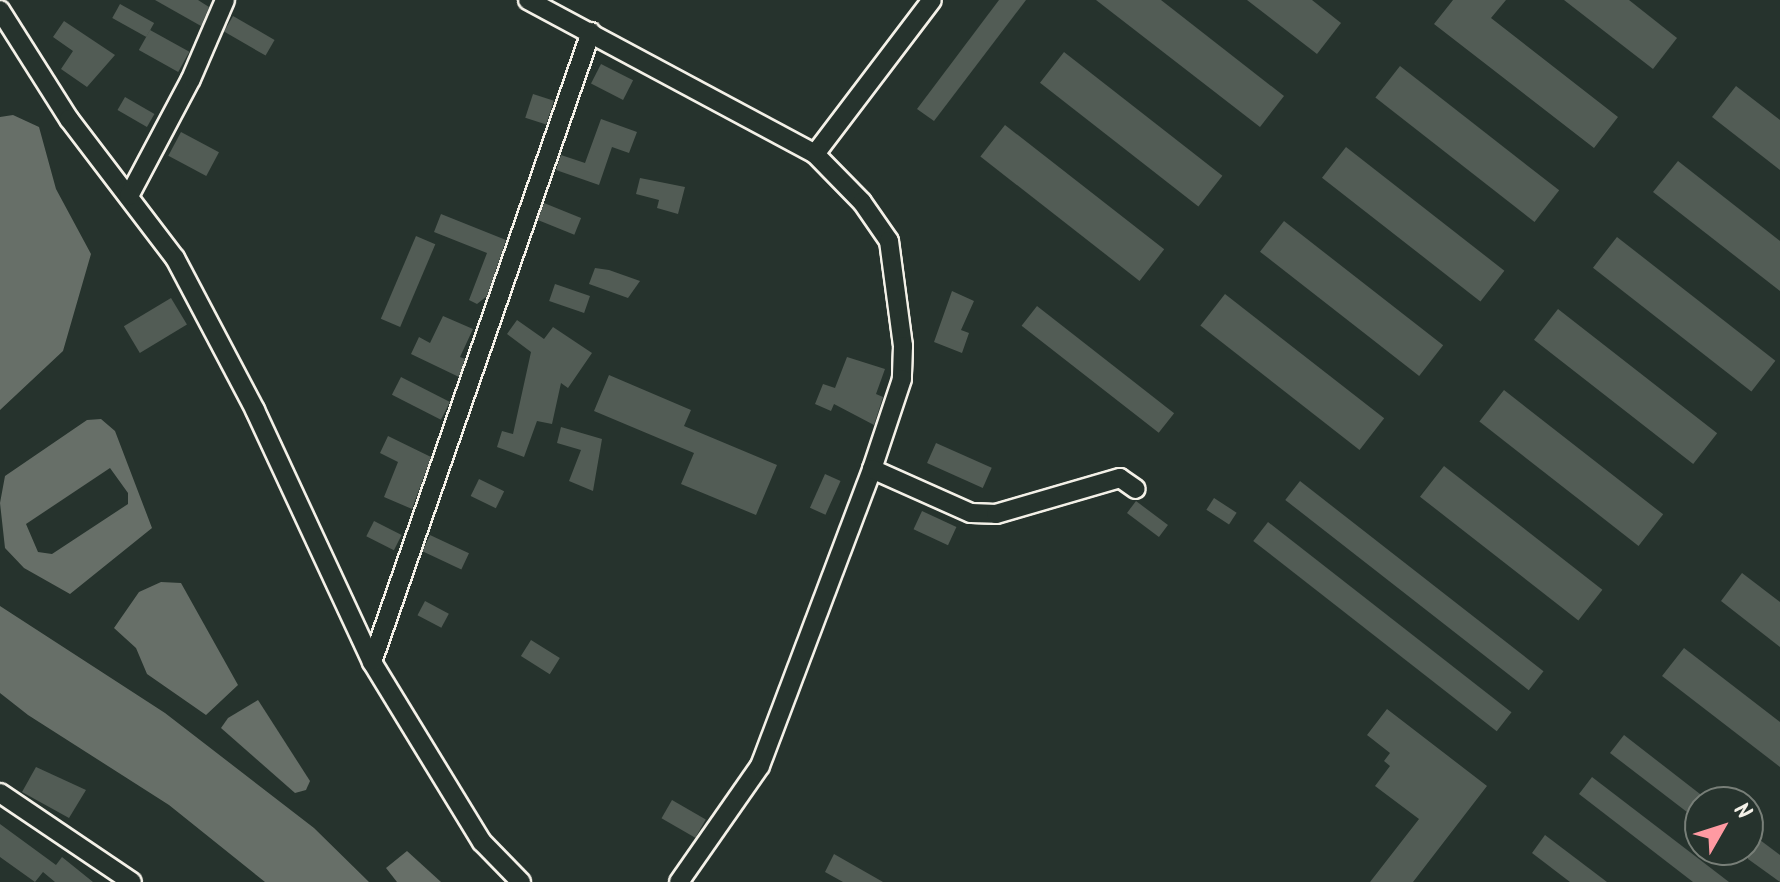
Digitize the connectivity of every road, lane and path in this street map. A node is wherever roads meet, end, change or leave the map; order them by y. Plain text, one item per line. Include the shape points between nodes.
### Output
1 (225, 0) edge
2 (528, 0) edge
3 (932, 0) edge
4 (0, 10) edge
5 (591, 32) junction
6 (815, 154) junction
7 (129, 196) junction
8 (872, 469) junction
9 (1136, 489) dead end
10 (372, 662) junction
11 (0, 793) edge
12 (132, 882) edge
13 (521, 882) edge
14 (679, 882) edge

1 - 7 street via 191,79
2 - 5 street
3 - 6 street
4 - 7 street via 69,119
5 - 6 street
5 - 10 street
6 - 8 street via 862,202 889,241 900,297 902,379
7 - 10 street via 175,258 255,410
8 - 9 street via 971,513 996,514 1120,478
8 - 14 street via 760,766
10 - 13 street via 482,842
11 - 12 street

